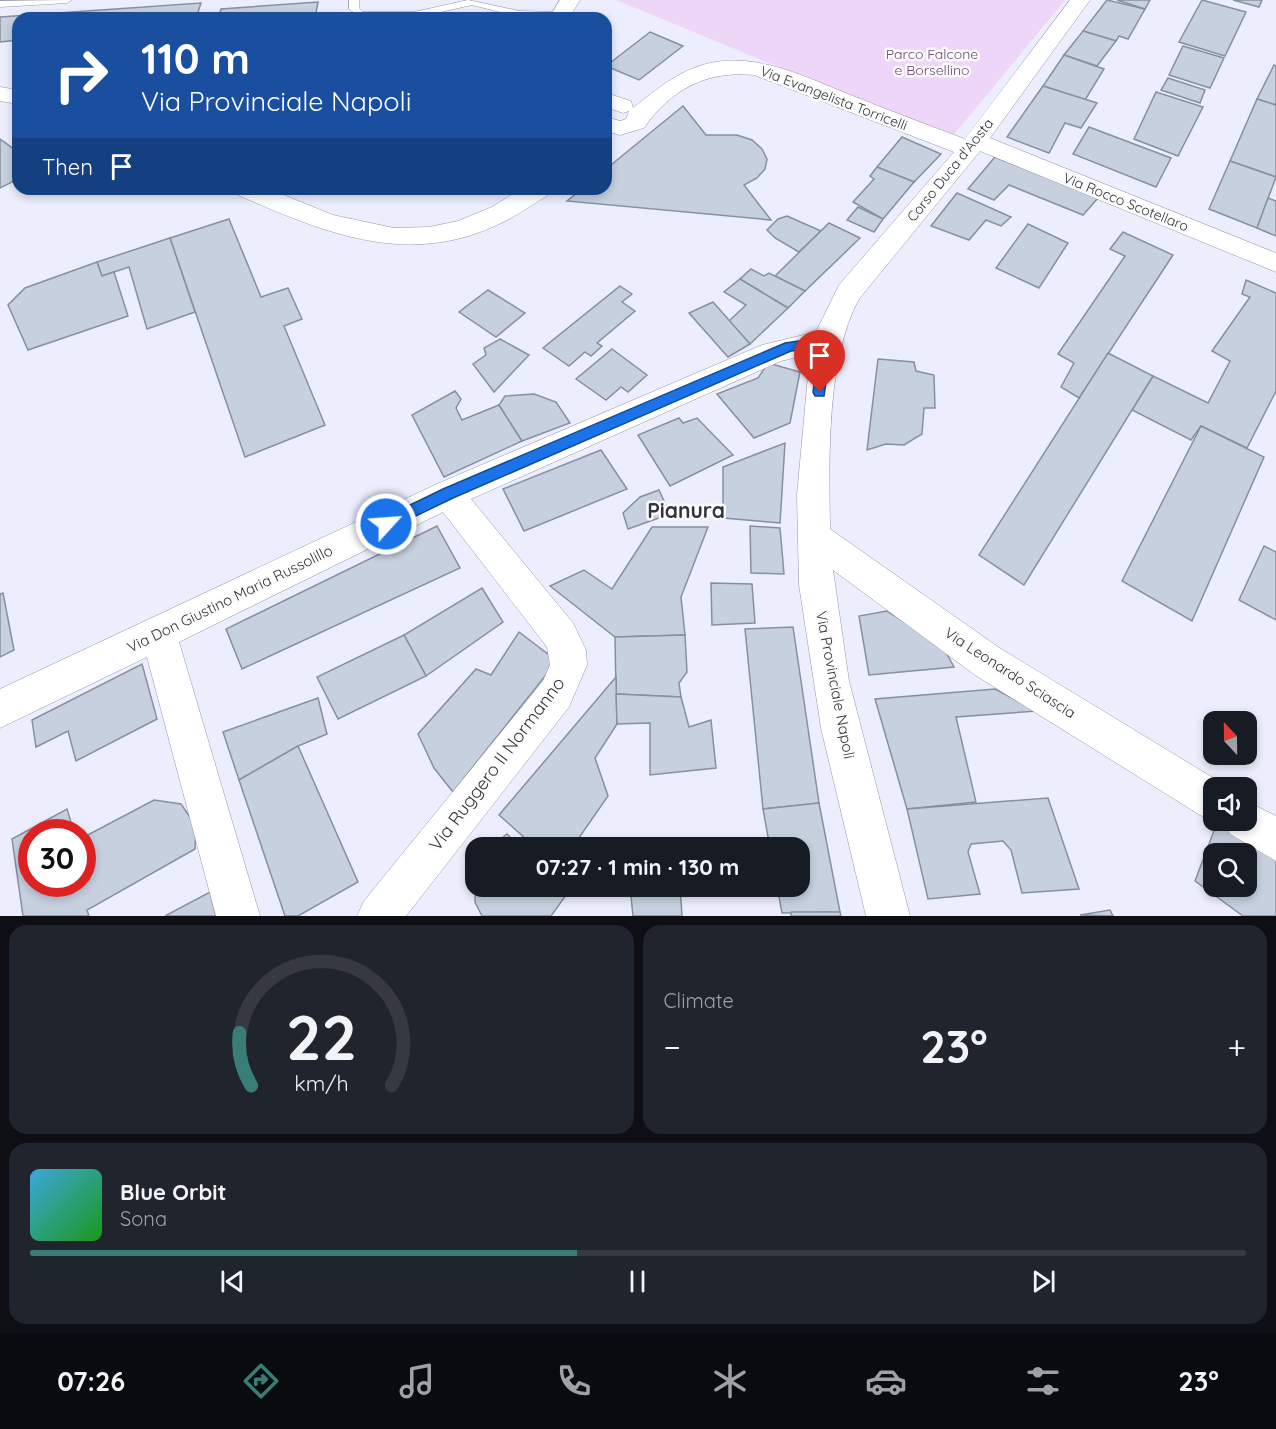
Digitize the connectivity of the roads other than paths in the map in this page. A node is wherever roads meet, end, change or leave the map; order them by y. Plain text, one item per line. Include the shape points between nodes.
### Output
1 (67, 0) edge
2 (1080, 0) edge
3 (0, 4) edge
4 (562, 11) edge
5 (427, 12) edge
6 (512, 12) edge
7 (512, 12) edge
8 (614, 121) edge
9 (972, 145) junction
10 (260, 195) edge
11 (530, 195) edge
12 (1276, 263) edge
13 (826, 342) junction
14 (448, 494) junction
15 (813, 536) junction
16 (158, 633) junction
17 (0, 709) edge
18 (1203, 794) edge
19 (1257, 828) edge
20 (1276, 840) edge
21 (238, 916) edge
22 (379, 916) edge
23 (888, 916) edge

1 - 3 lane
2 - 9 street, Corso Duca d'Aosta
4 - 7 lane
5 - 6 lane via 472,2
8 - 9 street, Via Evangelista Torricelli via 687,77 704,70 745,66
9 - 12 street, Via Rocco Scotellaro
9 - 13 street, Corso Duca d'Aosta via 849,292
10 - 11 street via 309,217 369,235 419,239 464,231 495,218
13 - 14 street, Via Don Giustino Maria Russolillo via 806,343 772,353
13 - 15 street, Via Provinciale Napoli via 821,369
14 - 16 street, Via Don Giustino Maria Russolillo
14 - 22 street, Via Ruggero Il Normanno via 560,635 570,657 568,672 556,694
15 - 18 street, Via Leonardo Sciascia via 988,662
15 - 23 street, Via Provinciale Napoli via 824,647
16 - 17 street, Via Don Giustino Maria Russolillo
16 - 21 street
19 - 20 street

